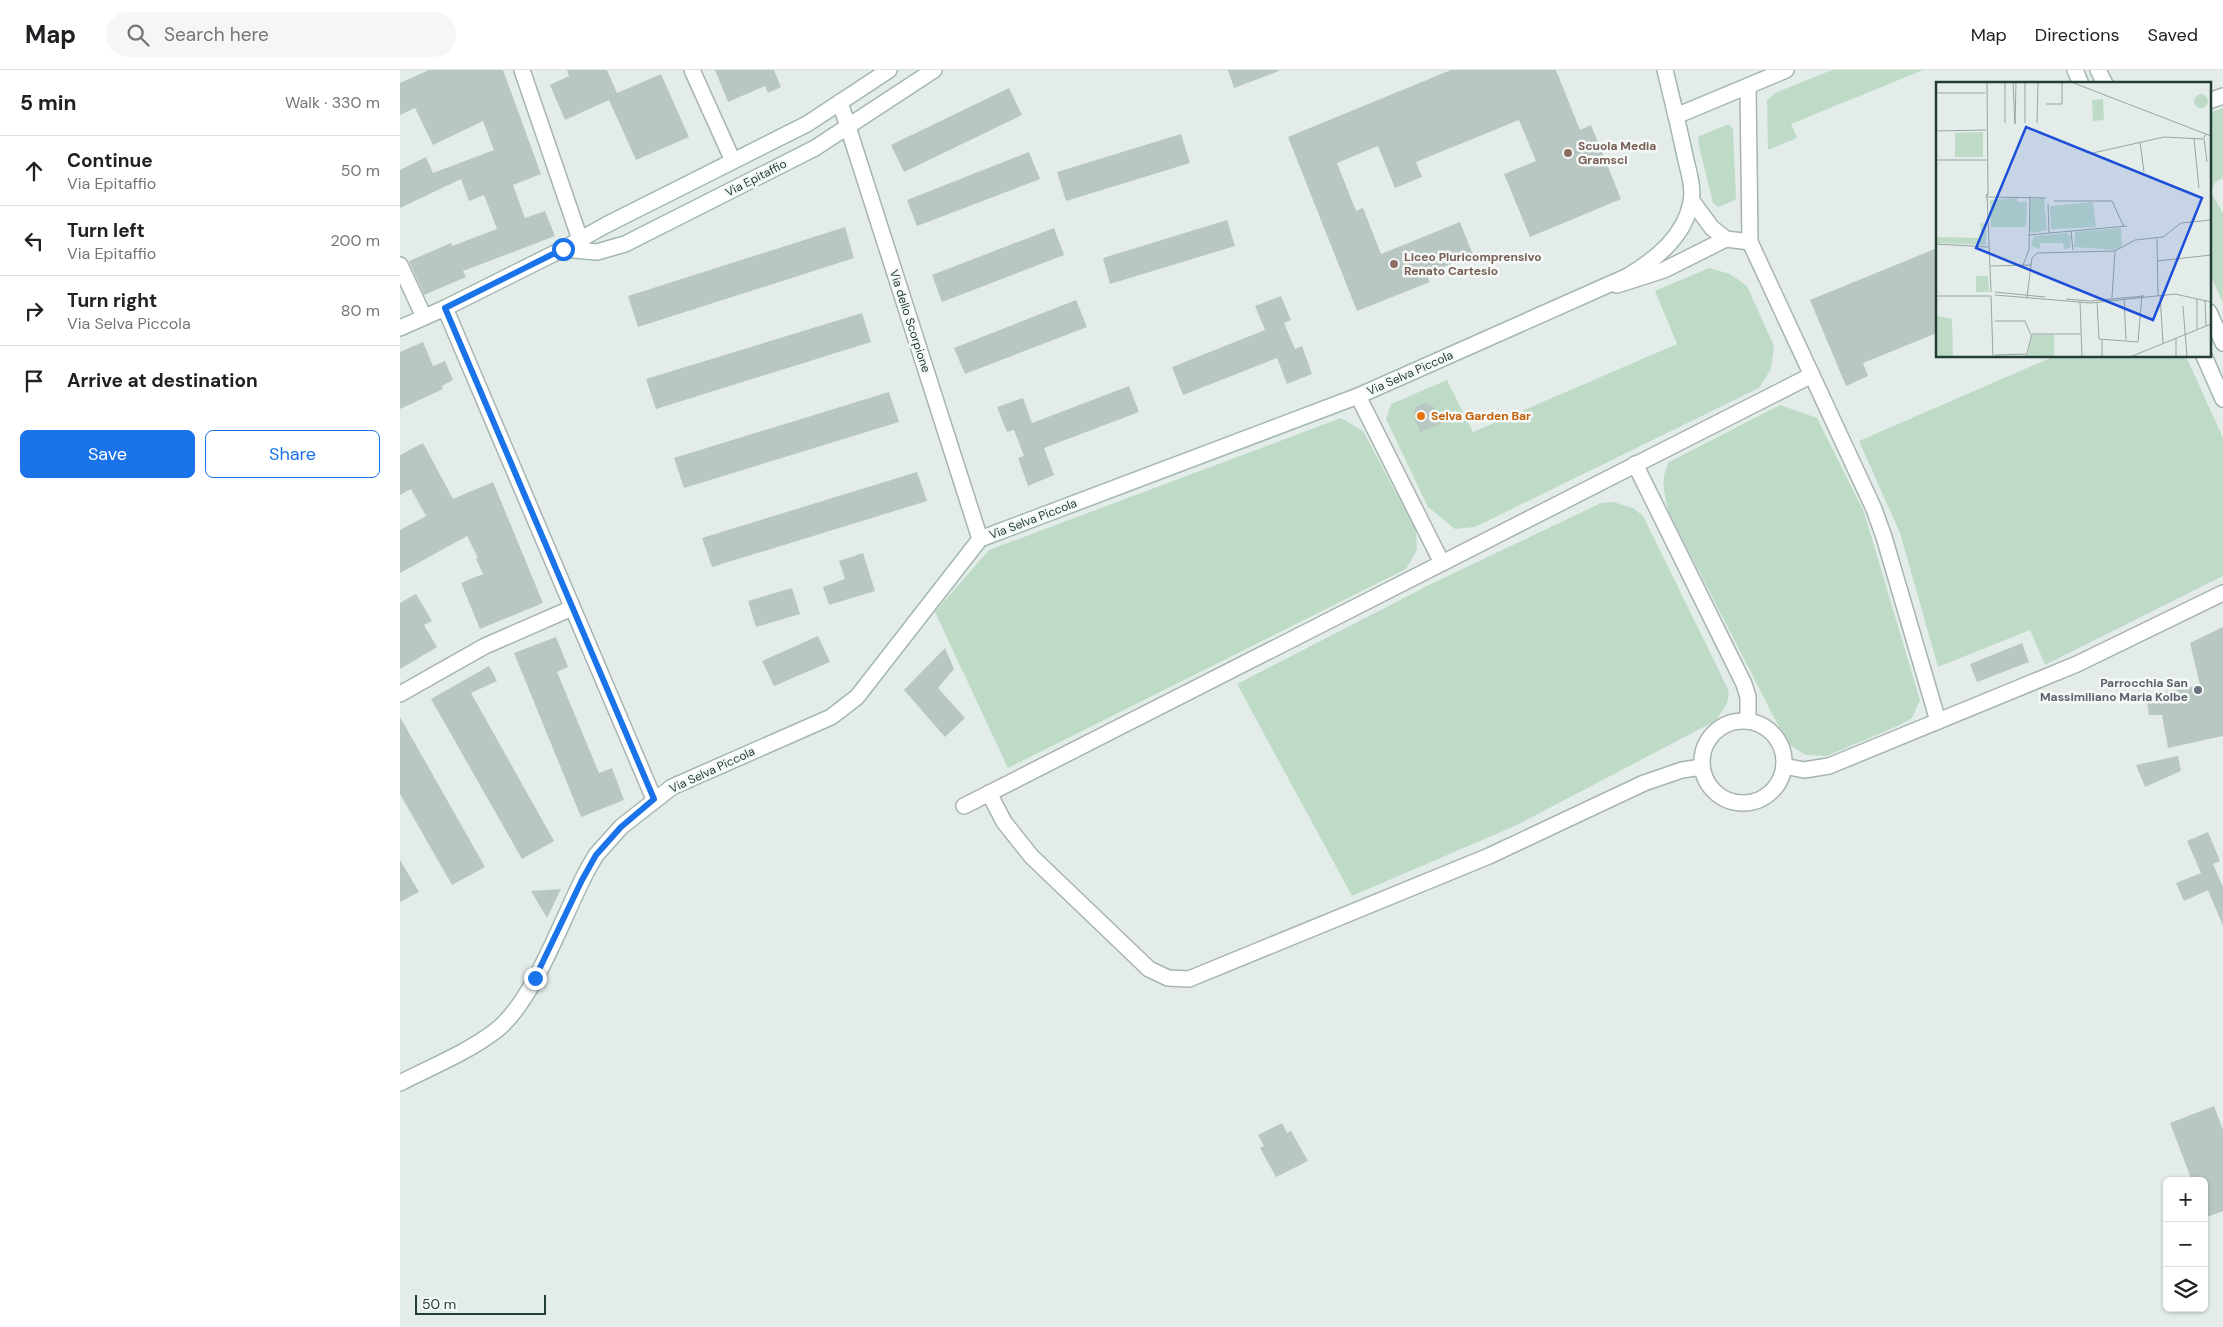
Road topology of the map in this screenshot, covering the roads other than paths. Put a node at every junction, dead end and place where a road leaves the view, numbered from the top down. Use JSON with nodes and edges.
{"nodes":[{"id":1,"x":522,"y":70,"type":"edge"},
{"id":2,"x":692,"y":70,"type":"edge"},
{"id":3,"x":889,"y":70,"type":"edge"},
{"id":4,"x":934,"y":70,"type":"edge"},
{"id":5,"x":1665,"y":70,"type":"edge"},
{"id":6,"x":1786,"y":70,"type":"edge"},
{"id":7,"x":2075,"y":70,"type":"edge"},
{"id":8,"x":2098,"y":70,"type":"edge"},
{"id":9,"x":2080,"y":82,"type":"edge"},
{"id":10,"x":2104,"y":82,"type":"edge"},
{"id":11,"x":1748,"y":86,"type":"junction"},
{"id":12,"x":2223,"y":96,"type":"edge"},
{"id":13,"x":840,"y":102,"type":"junction"},
{"id":14,"x":2210,"y":102,"type":"edge"},
{"id":15,"x":1676,"y":116,"type":"junction"},
{"id":16,"x":848,"y":126,"type":"junction"},
{"id":17,"x":733,"y":161,"type":"junction"},
{"id":18,"x":1692,"y":201,"type":"junction"},
{"id":19,"x":1726,"y":239,"type":"junction"},
{"id":20,"x":1750,"y":242,"type":"junction"},
{"id":21,"x":582,"y":245,"type":"junction"},
{"id":22,"x":400,"y":265,"type":"edge"},
{"id":23,"x":1598,"y":289,"type":"junction"},
{"id":24,"x":445,"y":308,"type":"junction"},
{"id":25,"x":2210,"y":314,"type":"edge"},
{"id":26,"x":424,"y":317,"type":"junction"},
{"id":27,"x":400,"y":328,"type":"edge"},
{"id":28,"x":2223,"y":343,"type":"edge"},
{"id":29,"x":2205,"y":358,"type":"edge"},
{"id":30,"x":1812,"y":375,"type":"junction"},
{"id":31,"x":1358,"y":396,"type":"junction"},
{"id":32,"x":2223,"y":399,"type":"edge"},
{"id":33,"x":1635,"y":464,"type":"junction"},
{"id":34,"x":980,"y":539,"type":"junction"},
{"id":35,"x":1442,"y":563,"type":"junction"},
{"id":36,"x":2223,"y":593,"type":"edge"},
{"id":37,"x":572,"y":608,"type":"junction"},
{"id":38,"x":400,"y":694,"type":"edge"},
{"id":39,"x":1748,"y":721,"type":"junction"},
{"id":40,"x":1938,"y":721,"type":"junction"},
{"id":41,"x":1784,"y":766,"type":"junction"},
{"id":42,"x":1702,"y":768,"type":"junction"},
{"id":43,"x":989,"y":793,"type":"junction"},
{"id":44,"x":654,"y":799,"type":"junction"},
{"id":45,"x":964,"y":806,"type":"dead end"},
{"id":46,"x":400,"y":1083,"type":"edge"}],
"edges":[{"from":1,"to":21,"type":"street"},
{"from":2,"to":17,"type":"street"},
{"from":3,"to":13,"type":"street","name":"Via Epitaffio"},
{"from":4,"to":16,"type":"street","name":"Via Epitaffio"},
{"from":5,"to":15,"type":"street","name":"Via Selva Piccola"},
{"from":6,"to":11,"type":"street"},
{"from":7,"to":9,"type":"street"},
{"from":8,"to":10,"type":"street"},
{"from":11,"to":15,"type":"street"},
{"from":11,"to":20,"type":"street"},
{"from":12,"to":14,"type":"street"},
{"from":13,"to":16,"type":"street","name":"Via dello Scorpione"},
{"from":13,"to":17,"type":"street","name":"Via Epitaffio"},
{"from":15,"to":18,"type":"street","name":"Via Selva Piccola"},
{"from":16,"to":21,"type":"street","name":"Via Epitaffio"},
{"from":16,"to":34,"type":"street","name":"Via dello Scorpione"},
{"from":17,"to":21,"type":"street","name":"Via Epitaffio"},
{"from":18,"to":19,"type":"street"},
{"from":18,"to":23,"type":"street","name":"Via Selva Piccola"},
{"from":19,"to":20,"type":"street"},
{"from":19,"to":23,"type":"street"},
{"from":20,"to":30,"type":"street"},
{"from":21,"to":24,"type":"street","name":"Via Epitaffio"},
{"from":22,"to":26,"type":"street"},
{"from":23,"to":31,"type":"street","name":"Via Selva Piccola"},
{"from":24,"to":26,"type":"street","name":"Via Epitaffio"},
{"from":24,"to":37,"type":"street"},
{"from":25,"to":28,"type":"street"},
{"from":26,"to":27,"type":"street","name":"Via Epitaffio"},
{"from":29,"to":32,"type":"street"},
{"from":30,"to":33,"type":"street"},
{"from":30,"to":40,"type":"street"},
{"from":31,"to":34,"type":"street","name":"Via Selva Piccola"},
{"from":31,"to":35,"type":"street"},
{"from":33,"to":35,"type":"street"},
{"from":33,"to":39,"type":"street"},
{"from":34,"to":44,"type":"street","name":"Via Selva Piccola"},
{"from":35,"to":43,"type":"street"},
{"from":36,"to":40,"type":"street"},
{"from":37,"to":38,"type":"street"},
{"from":37,"to":44,"type":"street"},
{"from":39,"to":41,"type":"street"},
{"from":39,"to":42,"type":"street"},
{"from":40,"to":41,"type":"street"},
{"from":41,"to":42,"type":"street"},
{"from":42,"to":43,"type":"street"},
{"from":43,"to":45,"type":"street"},
{"from":44,"to":46,"type":"street","name":"Via Selva Piccola"}]}
